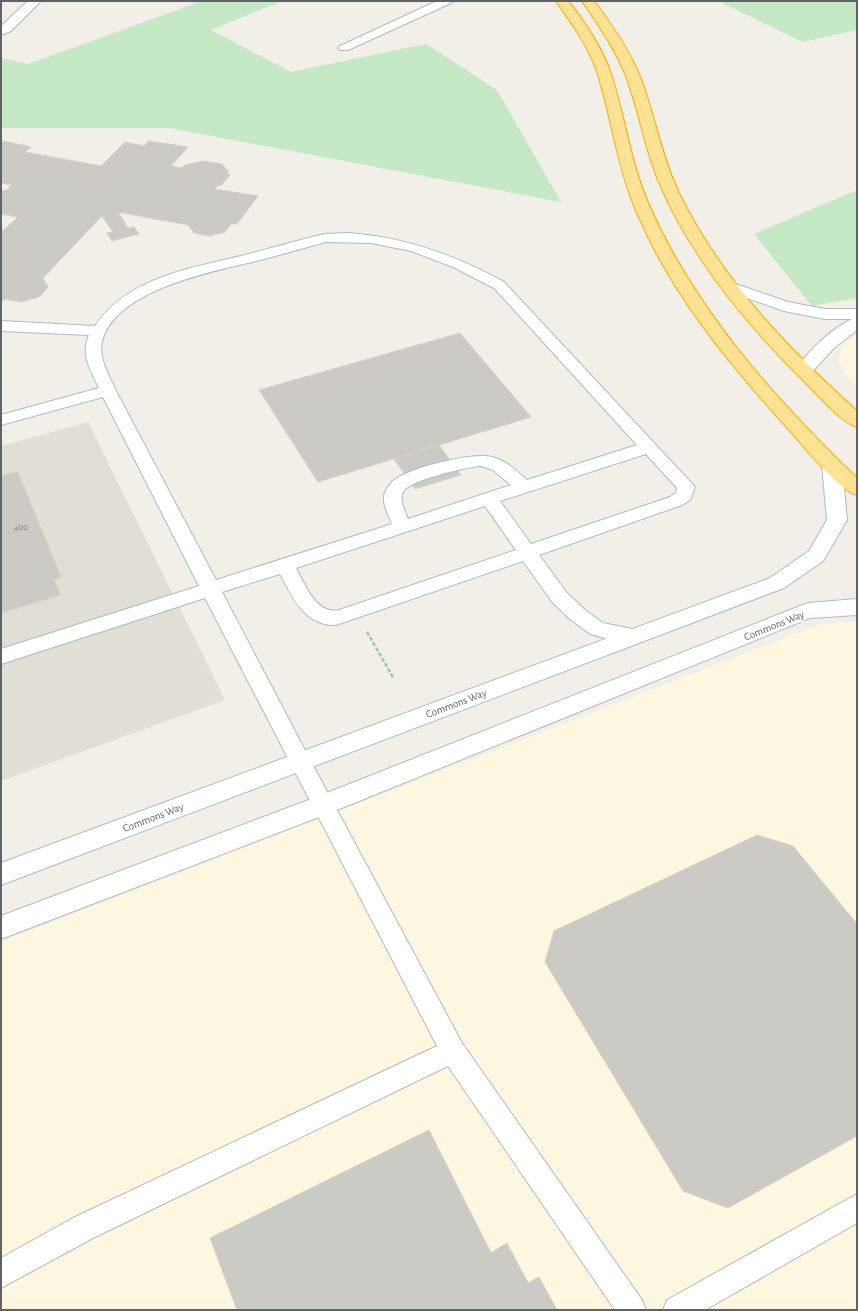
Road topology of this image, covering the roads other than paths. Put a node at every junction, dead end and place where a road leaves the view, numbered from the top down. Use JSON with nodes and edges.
{"nodes":[{"id":1,"x":35,"y":1,"type":"edge"},
{"id":2,"x":447,"y":1,"type":"edge"},
{"id":3,"x":562,"y":1,"type":"edge"},
{"id":4,"x":588,"y":1,"type":"edge"},
{"id":5,"x":1,"y":31,"type":"edge"},
{"id":6,"x":344,"y":48,"type":"dead end"},
{"id":7,"x":730,"y":286,"type":"junction"},
{"id":8,"x":857,"y":314,"type":"edge"},
{"id":9,"x":857,"y":323,"type":"edge"},
{"id":10,"x":1,"y":326,"type":"edge"},
{"id":11,"x":99,"y":331,"type":"junction"},
{"id":12,"x":804,"y":370,"type":"junction"},
{"id":13,"x":108,"y":391,"type":"junction"},
{"id":14,"x":1,"y":420,"type":"edge"},
{"id":15,"x":857,"y":421,"type":"edge"},
{"id":16,"x":649,"y":447,"type":"junction"},
{"id":17,"x":832,"y":465,"type":"junction"},
{"id":18,"x":525,"y":488,"type":"junction"},
{"id":19,"x":857,"y":489,"type":"edge"},
{"id":20,"x":489,"y":499,"type":"junction"},
{"id":21,"x":403,"y":527,"type":"junction"},
{"id":22,"x":527,"y":552,"type":"junction"},
{"id":23,"x":285,"y":566,"type":"junction"},
{"id":24,"x":211,"y":590,"type":"junction"},
{"id":25,"x":857,"y":607,"type":"edge"},
{"id":26,"x":635,"y":636,"type":"junction"},
{"id":27,"x":1,"y":657,"type":"edge"},
{"id":28,"x":300,"y":762,"type":"junction"},
{"id":29,"x":323,"y":805,"type":"junction"},
{"id":30,"x":1,"y":874,"type":"edge"},
{"id":31,"x":1,"y":928,"type":"edge"},
{"id":32,"x":453,"y":1051,"type":"junction"},
{"id":33,"x":857,"y":1208,"type":"edge"},
{"id":34,"x":1,"y":1274,"type":"edge"},
{"id":35,"x":632,"y":1310,"type":"edge"},
{"id":36,"x":677,"y":1310,"type":"edge"}],
"edges":[{"from":1,"to":5,"type":"street"},
{"from":2,"to":6,"type":"lane"},
{"from":3,"to":17,"type":"highway"},
{"from":4,"to":7,"type":"highway"},
{"from":7,"to":8,"type":"street"},
{"from":7,"to":12,"type":"highway"},
{"from":9,"to":12,"type":"street"},
{"from":10,"to":11,"type":"lane"},
{"from":11,"to":13,"type":"lane"},
{"from":11,"to":16,"type":"lane"},
{"from":12,"to":15,"type":"highway"},
{"from":13,"to":14,"type":"lane"},
{"from":13,"to":24,"type":"lane"},
{"from":16,"to":18,"type":"lane"},
{"from":16,"to":22,"type":"lane"},
{"from":17,"to":19,"type":"highway"},
{"from":17,"to":26,"type":"street","name":"Commons Way"},
{"from":18,"to":20,"type":"lane"},
{"from":18,"to":21,"type":"lane"},
{"from":20,"to":21,"type":"lane"},
{"from":20,"to":22,"type":"lane"},
{"from":21,"to":23,"type":"lane"},
{"from":22,"to":23,"type":"lane"},
{"from":22,"to":26,"type":"lane"},
{"from":23,"to":24,"type":"lane"},
{"from":24,"to":27,"type":"lane"},
{"from":24,"to":28,"type":"lane"},
{"from":25,"to":29,"type":"street","name":"Commons Way"},
{"from":26,"to":28,"type":"street","name":"Commons Way"},
{"from":28,"to":29,"type":"lane"},
{"from":28,"to":30,"type":"street","name":"Commons Way"},
{"from":29,"to":31,"type":"street","name":"Commons Way"},
{"from":29,"to":32,"type":"lane"},
{"from":32,"to":34,"type":"lane"},
{"from":32,"to":35,"type":"lane"},
{"from":33,"to":36,"type":"lane"}]}
